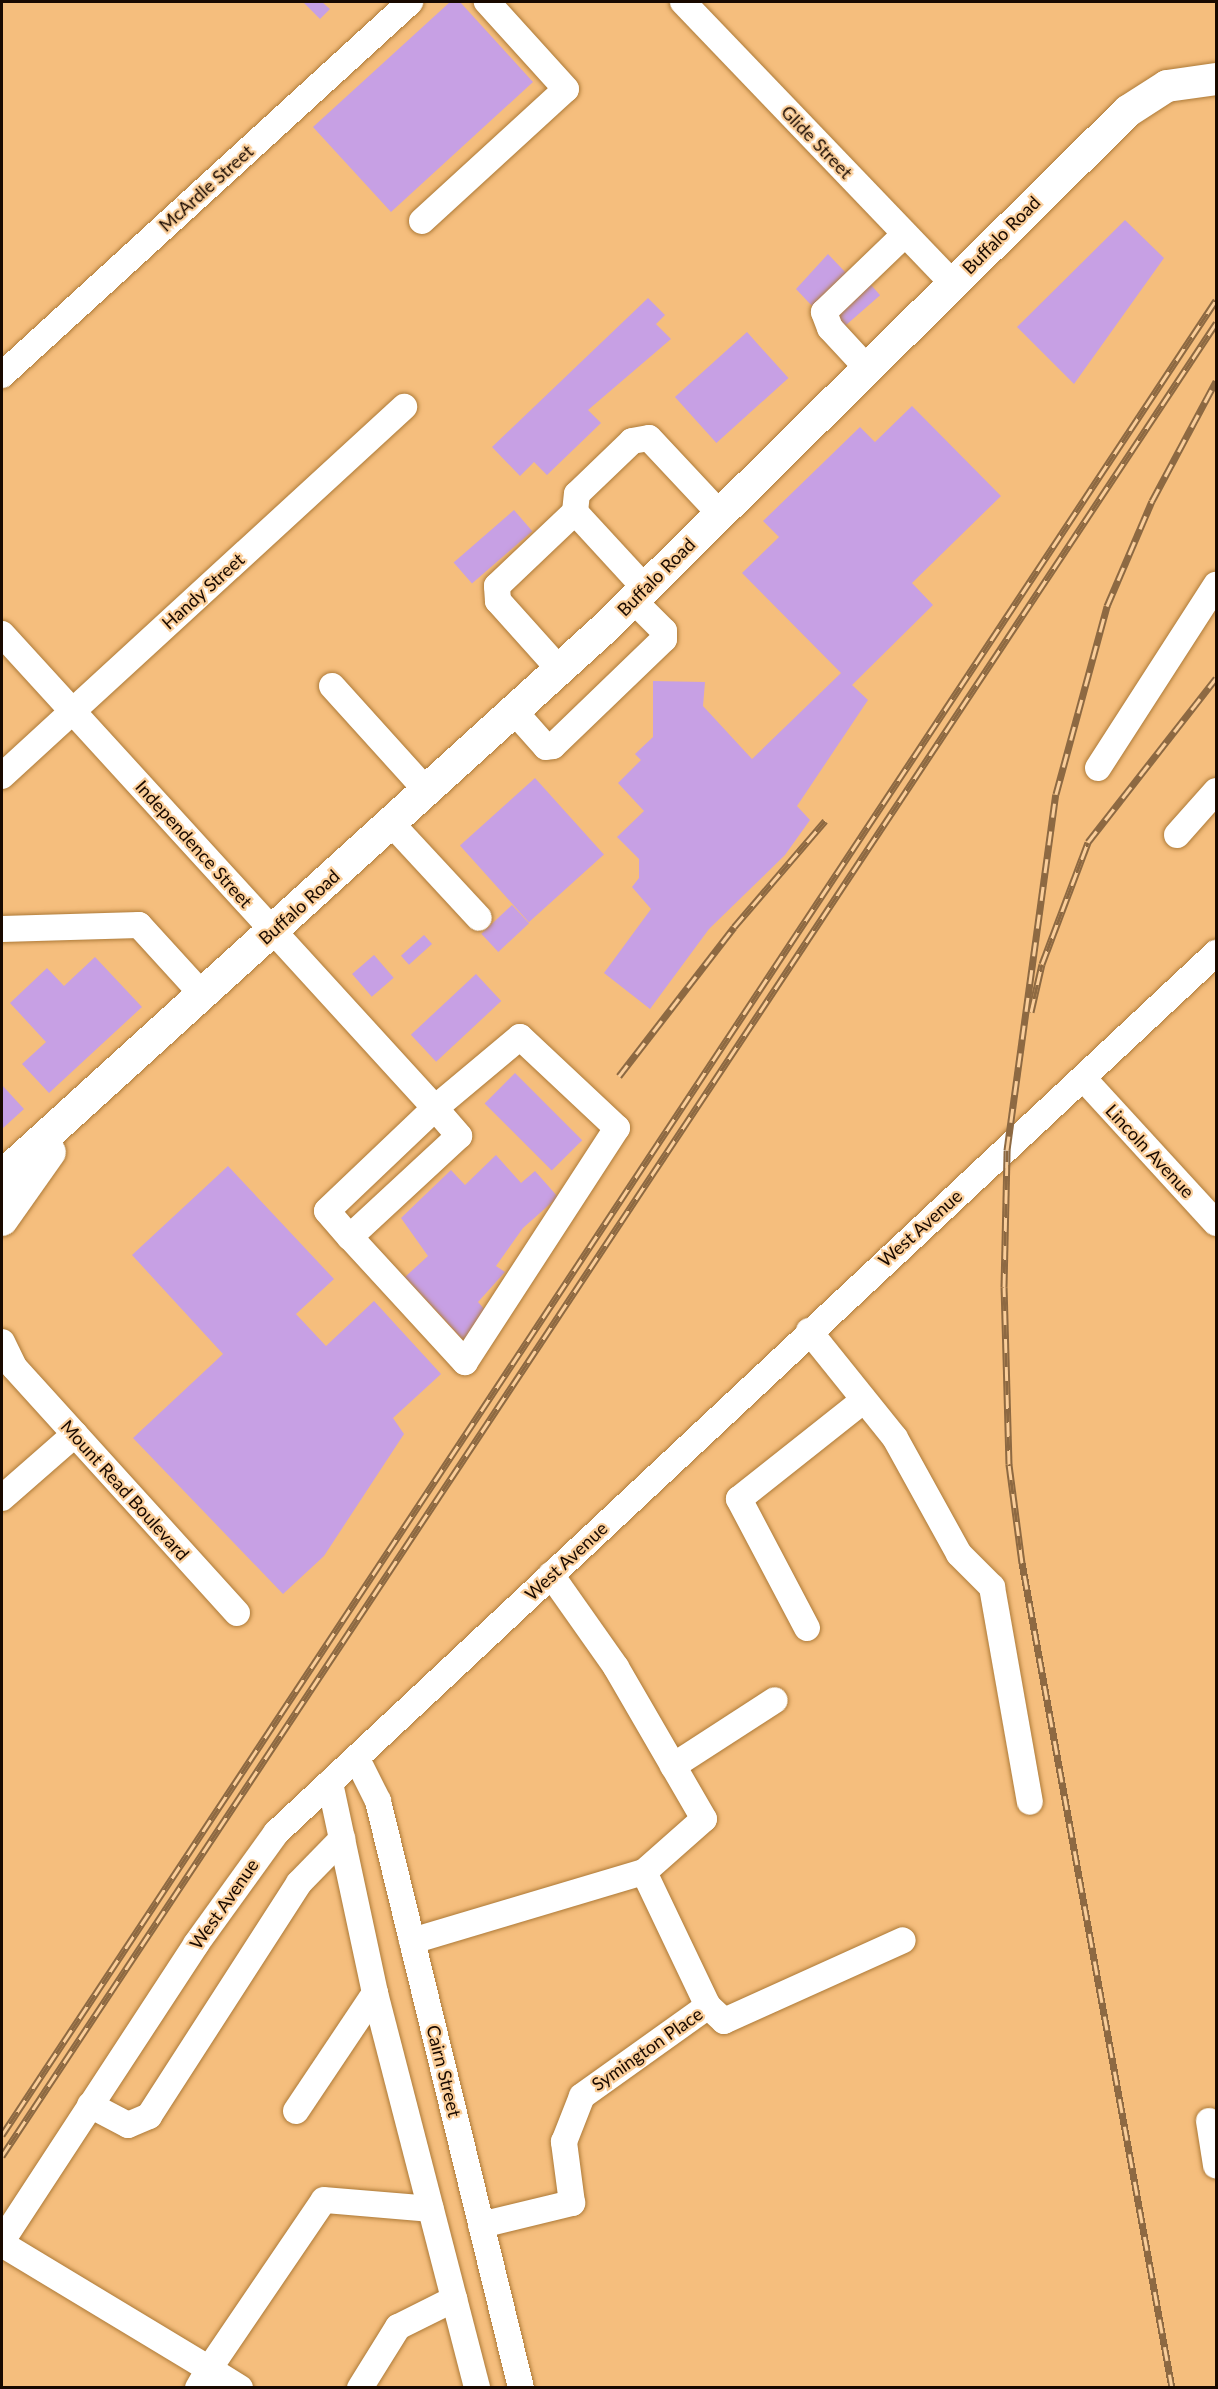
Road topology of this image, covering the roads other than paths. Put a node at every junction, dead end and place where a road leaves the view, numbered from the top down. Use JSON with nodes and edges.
{"nodes":[{"id":1,"x":410,"y":2,"type":"edge"},
{"id":2,"x":488,"y":2,"type":"edge"},
{"id":3,"x":683,"y":2,"type":"edge"},
{"id":4,"x":1216,"y":79,"type":"edge"},
{"id":5,"x":422,"y":221,"type":"dead end"},
{"id":6,"x":905,"y":234,"type":"junction"},
{"id":7,"x":952,"y":283,"type":"junction"},
{"id":8,"x":867,"y":368,"type":"junction"},
{"id":9,"x":2,"y":375,"type":"edge"},
{"id":10,"x":404,"y":407,"type":"dead end"},
{"id":11,"x":575,"y":512,"type":"junction"},
{"id":12,"x":720,"y":513,"type":"junction"},
{"id":13,"x":1216,"y":585,"type":"edge"},
{"id":14,"x":639,"y":594,"type":"junction"},
{"id":15,"x":2,"y":634,"type":"edge"},
{"id":16,"x":560,"y":670,"type":"junction"},
{"id":17,"x":332,"y":687,"type":"dead end"},
{"id":18,"x":72,"y":711,"type":"junction"},
{"id":19,"x":514,"y":711,"type":"junction"},
{"id":20,"x":1098,"y":768,"type":"dead end"},
{"id":21,"x":2,"y":776,"type":"edge"},
{"id":22,"x":426,"y":790,"type":"junction"},
{"id":23,"x":1216,"y":791,"type":"edge"},
{"id":24,"x":391,"y":823,"type":"junction"},
{"id":25,"x":1177,"y":835,"type":"dead end"},
{"id":26,"x":479,"y":918,"type":"dead end"},
{"id":27,"x":2,"y":929,"type":"edge"},
{"id":28,"x":273,"y":931,"type":"junction"},
{"id":29,"x":1216,"y":954,"type":"edge"},
{"id":30,"x":203,"y":995,"type":"junction"},
{"id":31,"x":1084,"y":1079,"type":"junction"},
{"id":32,"x":97,"y":1093,"type":"junction"},
{"id":33,"x":435,"y":1108,"type":"junction"},
{"id":34,"x":4,"y":1168,"type":"edge"},
{"id":35,"x":1213,"y":1213,"type":"edge"},
{"id":36,"x":2,"y":1220,"type":"edge"},
{"id":37,"x":350,"y":1237,"type":"junction"},
{"id":38,"x":809,"y":1330,"type":"junction"},
{"id":39,"x":2,"y":1342,"type":"edge"},
{"id":40,"x":8,"y":1363,"type":"edge"},
{"id":41,"x":864,"y":1400,"type":"junction"},
{"id":42,"x":75,"y":1434,"type":"junction"},
{"id":43,"x":2,"y":1498,"type":"edge"},
{"id":44,"x":551,"y":1575,"type":"junction"},
{"id":45,"x":237,"y":1612,"type":"dead end"},
{"id":46,"x":807,"y":1628,"type":"dead end"},
{"id":47,"x":775,"y":1700,"type":"dead end"},
{"id":48,"x":357,"y":1759,"type":"junction"},
{"id":49,"x":673,"y":1766,"type":"junction"},
{"id":50,"x":330,"y":1783,"type":"junction"},
{"id":51,"x":1030,"y":1802,"type":"dead end"},
{"id":52,"x":342,"y":1839,"type":"junction"},
{"id":53,"x":644,"y":1872,"type":"junction"},
{"id":54,"x":903,"y":1940,"type":"dead end"},
{"id":55,"x":412,"y":1941,"type":"junction"},
{"id":56,"x":375,"y":1993,"type":"junction"},
{"id":57,"x":708,"y":2006,"type":"junction"},
{"id":58,"x":90,"y":2105,"type":"junction"},
{"id":59,"x":296,"y":2111,"type":"dead end"},
{"id":60,"x":1209,"y":2121,"type":"dead end"},
{"id":61,"x":1216,"y":2165,"type":"edge"},
{"id":62,"x":430,"y":2210,"type":"junction"},
{"id":63,"x":481,"y":2224,"type":"junction"},
{"id":64,"x":2,"y":2242,"type":"edge"},
{"id":65,"x":454,"y":2299,"type":"junction"},
{"id":66,"x":203,"y":2378,"type":"edge"},
{"id":67,"x":240,"y":2388,"type":"edge"},
{"id":68,"x":360,"y":2388,"type":"edge"},
{"id":69,"x":477,"y":2388,"type":"edge"},
{"id":70,"x":521,"y":2388,"type":"edge"}],
"edges":[{"from":1,"to":9,"type":"street","name":"McArdle Street"},
{"from":2,"to":5,"type":"street"},
{"from":3,"to":6,"type":"street","name":"Glide Street"},
{"from":4,"to":7,"type":"main road","name":"Buffalo Road"},
{"from":6,"to":7,"type":"street","name":"Glide Street"},
{"from":6,"to":8,"type":"street"},
{"from":7,"to":8,"type":"main road","name":"Buffalo Road"},
{"from":8,"to":12,"type":"main road","name":"Buffalo Road"},
{"from":10,"to":18,"type":"street","name":"Handy Street"},
{"from":11,"to":12,"type":"street"},
{"from":11,"to":14,"type":"street"},
{"from":11,"to":16,"type":"street"},
{"from":12,"to":14,"type":"main road","name":"Buffalo Road"},
{"from":13,"to":20,"type":"street"},
{"from":14,"to":16,"type":"main road","name":"Buffalo Road"},
{"from":14,"to":19,"type":"street"},
{"from":15,"to":18,"type":"street","name":"Independence Street"},
{"from":16,"to":19,"type":"main road","name":"Buffalo Road"},
{"from":17,"to":22,"type":"street"},
{"from":18,"to":21,"type":"street","name":"Handy Street"},
{"from":18,"to":28,"type":"street","name":"Independence Street"},
{"from":19,"to":22,"type":"main road","name":"Buffalo Road"},
{"from":22,"to":24,"type":"main road","name":"Buffalo Road"},
{"from":23,"to":25,"type":"street"},
{"from":24,"to":26,"type":"street"},
{"from":24,"to":28,"type":"main road","name":"Buffalo Road"},
{"from":27,"to":30,"type":"street"},
{"from":28,"to":30,"type":"main road","name":"Buffalo Road"},
{"from":28,"to":33,"type":"street","name":"Independence Street"},
{"from":29,"to":31,"type":"street","name":"West Avenue"},
{"from":30,"to":32,"type":"main road","name":"Buffalo Road"},
{"from":31,"to":35,"type":"street","name":"Lincoln Avenue"},
{"from":31,"to":38,"type":"street","name":"West Avenue"},
{"from":32,"to":34,"type":"main road","name":"Buffalo Road"},
{"from":32,"to":36,"type":"main road","name":"Buffalo Road"},
{"from":33,"to":37,"type":"street"},
{"from":33,"to":37,"type":"street","name":"Independence Street"},
{"from":33,"to":37,"type":"street"},
{"from":38,"to":41,"type":"street"},
{"from":38,"to":44,"type":"street","name":"West Avenue"},
{"from":39,"to":40,"type":"street","name":"Mount Read Boulevard"},
{"from":40,"to":42,"type":"street","name":"Mount Read Boulevard"},
{"from":41,"to":46,"type":"street"},
{"from":41,"to":51,"type":"street"},
{"from":42,"to":43,"type":"street"},
{"from":42,"to":45,"type":"street","name":"Mount Read Boulevard"},
{"from":44,"to":48,"type":"street","name":"West Avenue"},
{"from":44,"to":49,"type":"street"},
{"from":47,"to":49,"type":"street"},
{"from":48,"to":50,"type":"street","name":"West Avenue"},
{"from":48,"to":55,"type":"street","name":"Cairn Street"},
{"from":49,"to":53,"type":"street"},
{"from":50,"to":52,"type":"street"},
{"from":50,"to":58,"type":"street","name":"West Avenue"},
{"from":52,"to":56,"type":"street"},
{"from":52,"to":58,"type":"street"},
{"from":53,"to":55,"type":"street"},
{"from":53,"to":57,"type":"street","name":"Symington Place"},
{"from":54,"to":57,"type":"street"},
{"from":55,"to":63,"type":"street","name":"Cairn Street"},
{"from":56,"to":59,"type":"street"},
{"from":56,"to":62,"type":"street"},
{"from":57,"to":63,"type":"street","name":"Symington Place"},
{"from":58,"to":64,"type":"street","name":"West Avenue"},
{"from":60,"to":61,"type":"street"},
{"from":62,"to":65,"type":"street"},
{"from":62,"to":66,"type":"street"},
{"from":63,"to":70,"type":"street","name":"Cairn Street"},
{"from":64,"to":66,"type":"street"},
{"from":65,"to":68,"type":"street"},
{"from":65,"to":69,"type":"street"},
{"from":66,"to":67,"type":"street"}]}
